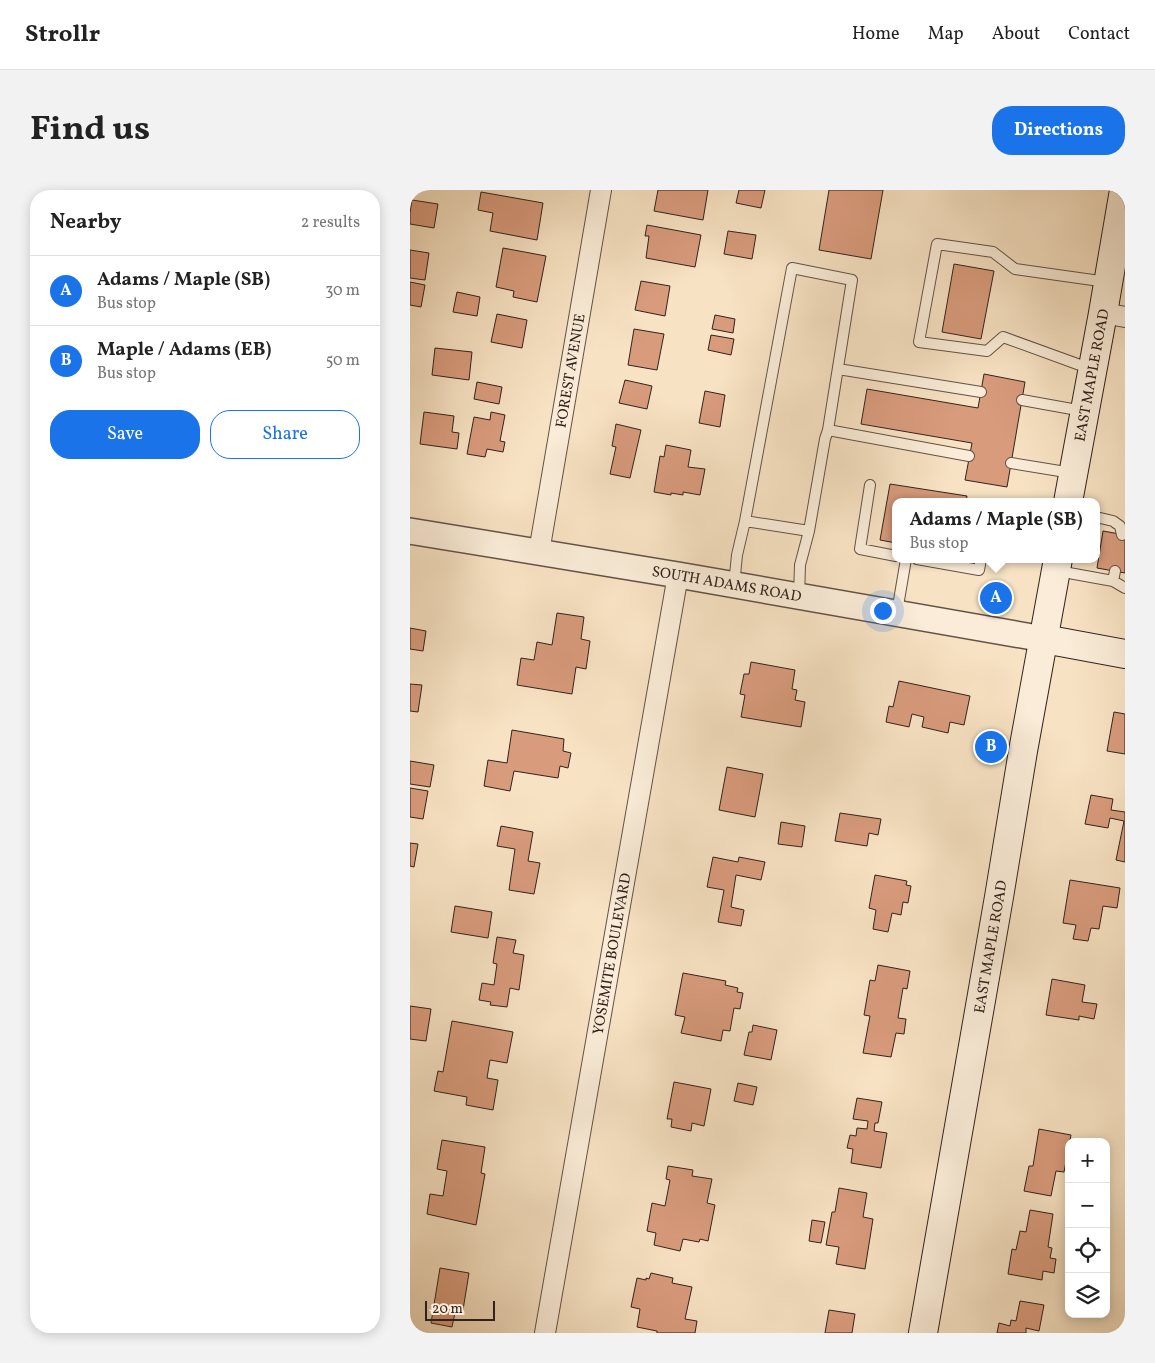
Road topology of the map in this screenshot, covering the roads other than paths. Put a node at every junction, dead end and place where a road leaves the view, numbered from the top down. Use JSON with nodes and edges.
{"nodes":[{"id":1,"x":601,"y":190,"type":"edge"},
{"id":2,"x":1124,"y":190,"type":"edge"},
{"id":3,"x":1122,"y":217,"type":"edge"},
{"id":4,"x":1108,"y":282,"type":"junction"},
{"id":5,"x":1114,"y":315,"type":"edge"},
{"id":6,"x":838,"y":369,"type":"junction"},
{"id":7,"x":1092,"y":369,"type":"junction"},
{"id":8,"x":980,"y":392,"type":"dead end"},
{"id":9,"x":1022,"y":400,"type":"dead end"},
{"id":10,"x":1084,"y":411,"type":"junction"},
{"id":11,"x":828,"y":430,"type":"junction"},
{"id":12,"x":969,"y":456,"type":"dead end"},
{"id":13,"x":1011,"y":463,"type":"dead end"},
{"id":14,"x":1072,"y":474,"type":"junction"},
{"id":15,"x":870,"y":485,"type":"dead end"},
{"id":16,"x":1069,"y":498,"type":"edge"},
{"id":17,"x":1100,"y":518,"type":"edge"},
{"id":18,"x":745,"y":521,"type":"junction"},
{"id":19,"x":410,"y":531,"type":"edge"},
{"id":20,"x":809,"y":531,"type":"junction"},
{"id":21,"x":1122,"y":534,"type":"dead end"},
{"id":22,"x":539,"y":552,"type":"junction"},
{"id":23,"x":892,"y":555,"type":"edge"},
{"id":24,"x":905,"y":563,"type":"edge"},
{"id":25,"x":940,"y":563,"type":"edge"},
{"id":26,"x":980,"y":563,"type":"edge"},
{"id":27,"x":1058,"y":565,"type":"edge"},
{"id":28,"x":678,"y":575,"type":"junction"},
{"id":29,"x":734,"y":585,"type":"junction"},
{"id":30,"x":1125,"y":588,"type":"edge"},
{"id":31,"x":798,"y":596,"type":"junction"},
{"id":32,"x":896,"y":612,"type":"junction"},
{"id":33,"x":1044,"y":639,"type":"junction"},
{"id":34,"x":1125,"y":654,"type":"edge"},
{"id":35,"x":545,"y":1333,"type":"edge"},
{"id":36,"x":923,"y":1333,"type":"edge"}],
"edges":[{"from":1,"to":22,"type":"street","name":"FOREST AVENUE"},
{"from":2,"to":3,"type":"main road","name":"EAST MAPLE ROAD"},
{"from":3,"to":4,"type":"main road","name":"EAST MAPLE ROAD"},
{"from":4,"to":5,"type":"main road","name":"EAST MAPLE ROAD"},
{"from":4,"to":7,"type":"lane"},
{"from":5,"to":7,"type":"main road","name":"EAST MAPLE ROAD"},
{"from":6,"to":8,"type":"lane"},
{"from":6,"to":11,"type":"lane"},
{"from":6,"to":18,"type":"lane"},
{"from":7,"to":10,"type":"main road","name":"EAST MAPLE ROAD"},
{"from":9,"to":10,"type":"lane"},
{"from":10,"to":14,"type":"main road","name":"EAST MAPLE ROAD"},
{"from":11,"to":12,"type":"lane"},
{"from":11,"to":20,"type":"lane"},
{"from":13,"to":14,"type":"lane"},
{"from":14,"to":16,"type":"main road","name":"EAST MAPLE ROAD"},
{"from":15,"to":23,"type":"lane"},
{"from":17,"to":21,"type":"lane"},
{"from":18,"to":20,"type":"lane"},
{"from":18,"to":29,"type":"lane"},
{"from":19,"to":22,"type":"street","name":"SOUTH ADAMS ROAD"},
{"from":20,"to":31,"type":"lane"},
{"from":22,"to":28,"type":"street","name":"SOUTH ADAMS ROAD"},
{"from":24,"to":32,"type":"lane"},
{"from":25,"to":26,"type":"lane"},
{"from":27,"to":30,"type":"lane"},
{"from":27,"to":33,"type":"main road","name":"EAST MAPLE ROAD"},
{"from":28,"to":29,"type":"street","name":"SOUTH ADAMS ROAD"},
{"from":28,"to":35,"type":"street","name":"YOSEMITE BOULEVARD"},
{"from":29,"to":31,"type":"street","name":"SOUTH ADAMS ROAD"},
{"from":31,"to":32,"type":"street","name":"SOUTH ADAMS ROAD"},
{"from":32,"to":33,"type":"street","name":"SOUTH ADAMS ROAD"},
{"from":33,"to":34,"type":"main road"},
{"from":33,"to":36,"type":"main road","name":"EAST MAPLE ROAD"}]}
